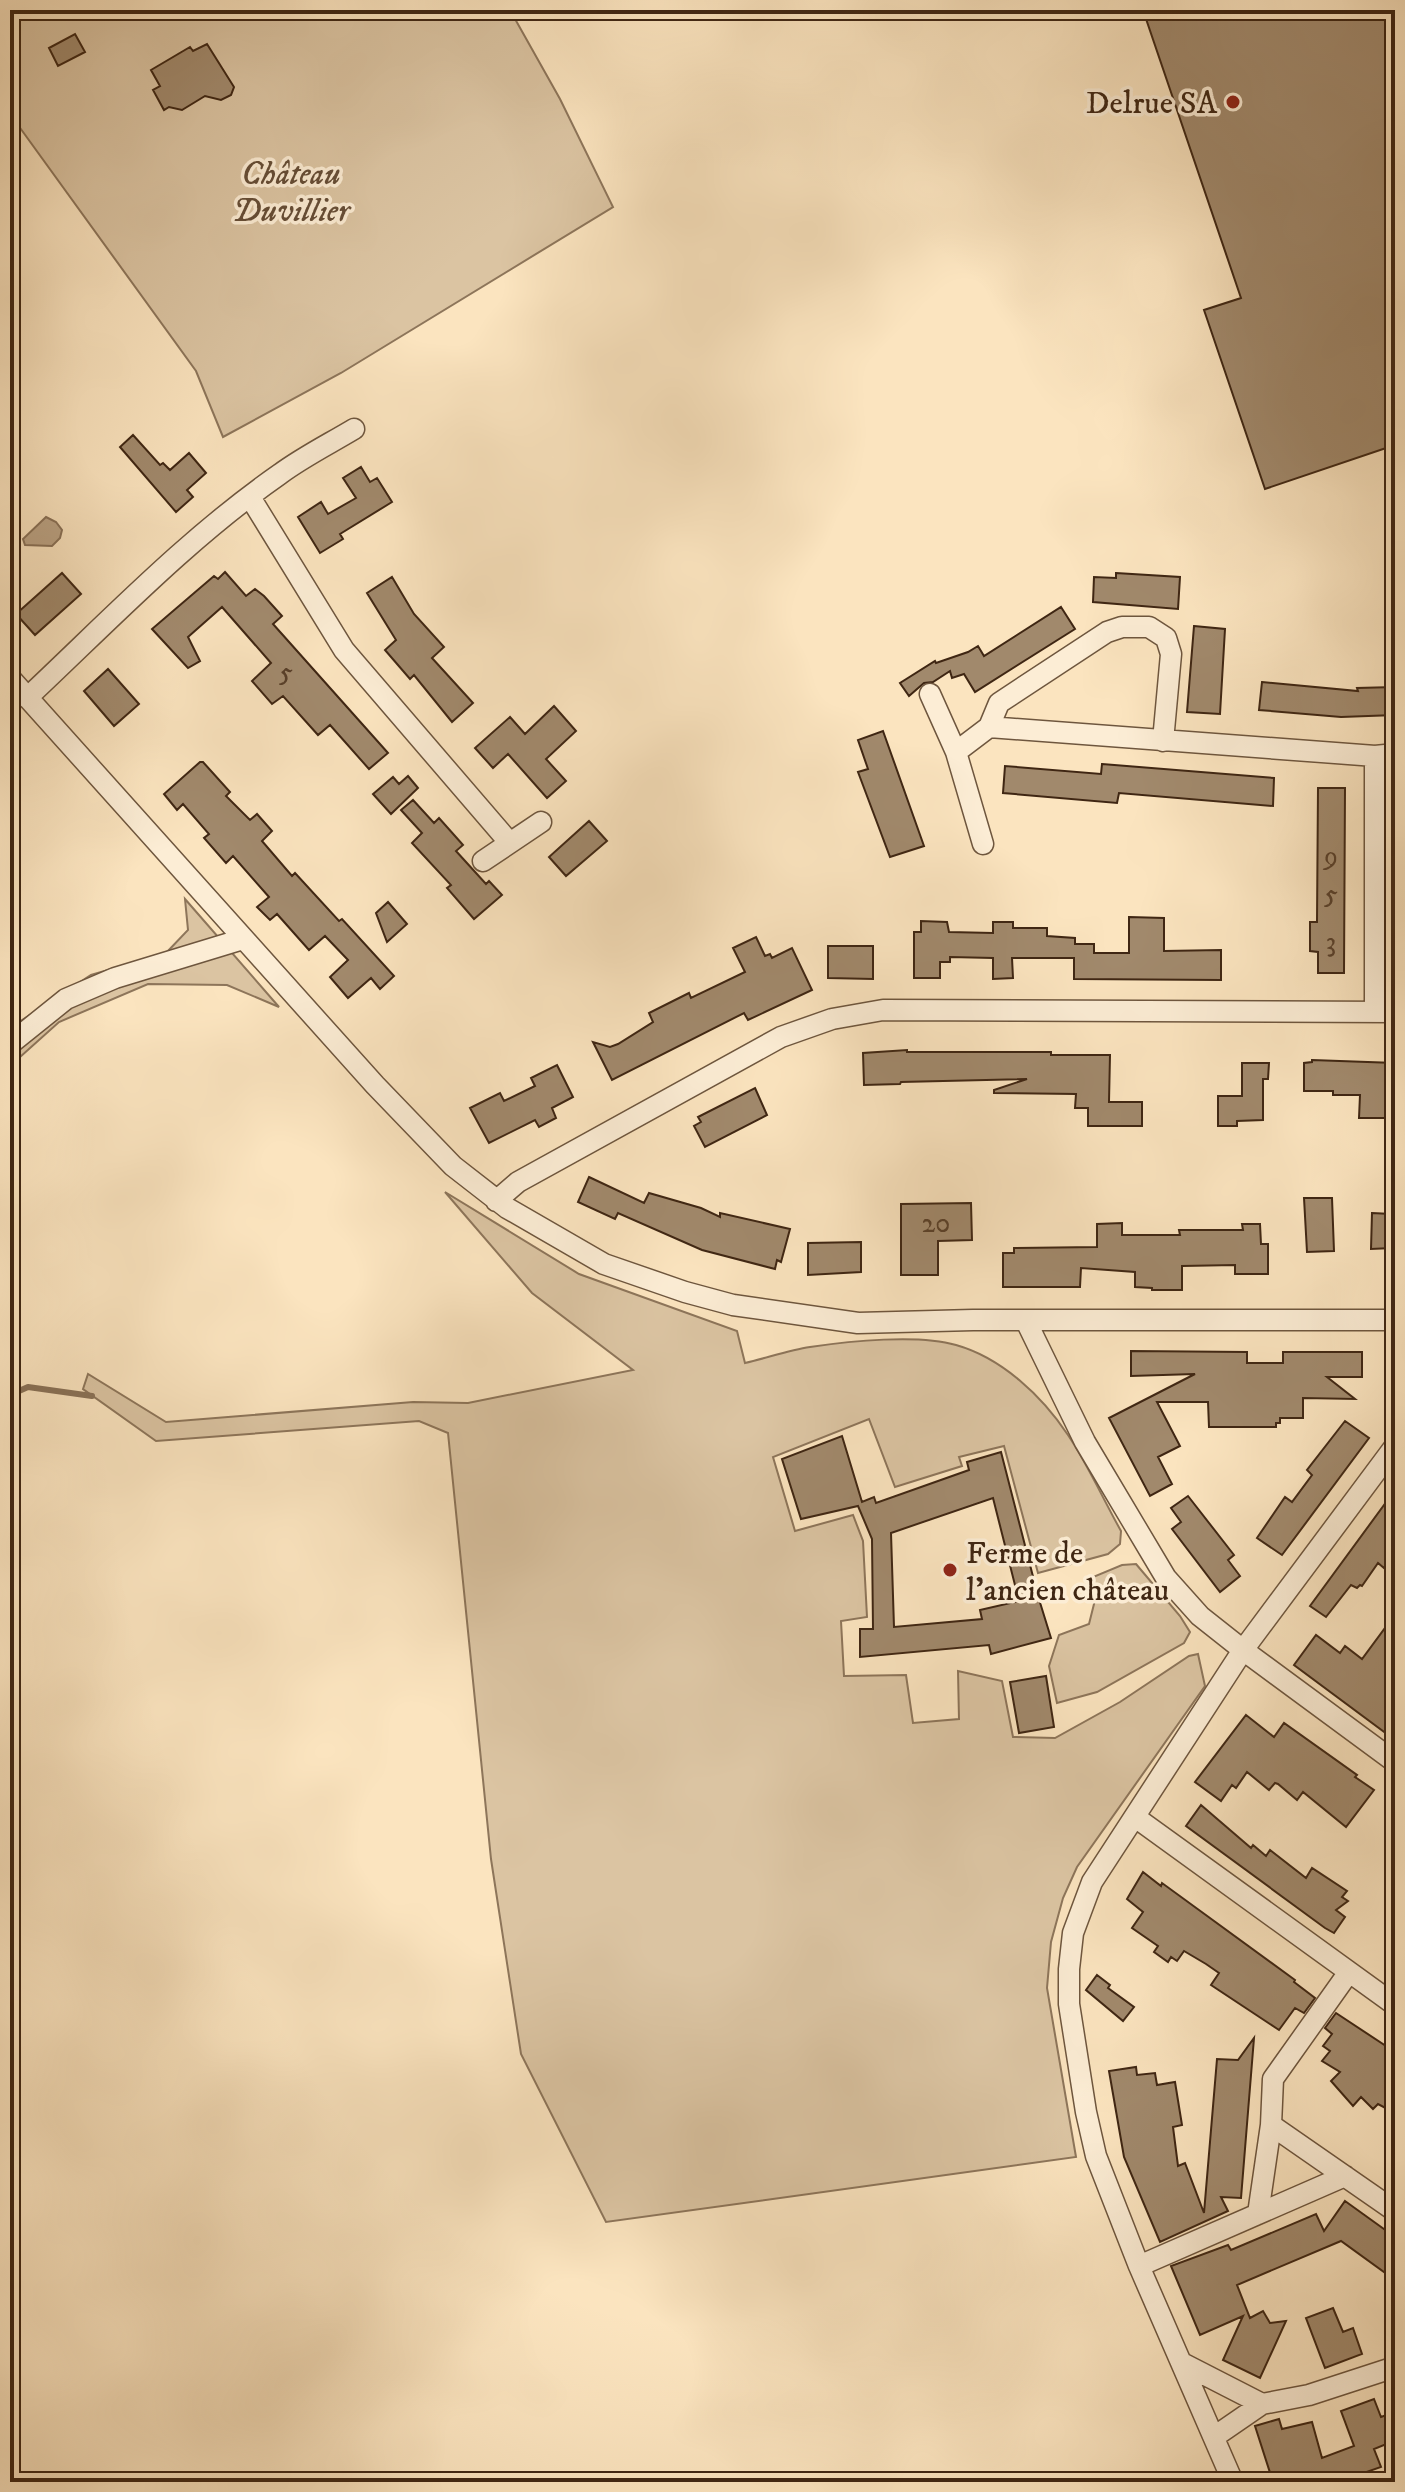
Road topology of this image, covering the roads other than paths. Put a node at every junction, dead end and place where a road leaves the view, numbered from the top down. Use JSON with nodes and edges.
{"nodes":[{"id":1,"x":354,"y":429,"type":"dead end"},
{"id":2,"x":250,"y":497,"type":"junction"},
{"id":3,"x":10,"y":678,"type":"edge"},
{"id":4,"x":930,"y":694,"type":"dead end"},
{"id":5,"x":27,"y":698,"type":"junction"},
{"id":6,"x":989,"y":727,"type":"junction"},
{"id":7,"x":1163,"y":741,"type":"junction"},
{"id":8,"x":956,"y":752,"type":"junction"},
{"id":9,"x":1385,"y":755,"type":"edge"},
{"id":10,"x":541,"y":822,"type":"dead end"},
{"id":11,"x":509,"y":842,"type":"junction"},
{"id":12,"x":983,"y":844,"type":"dead end"},
{"id":13,"x":483,"y":861,"type":"dead end"},
{"id":14,"x":243,"y":939,"type":"junction"},
{"id":15,"x":1385,"y":1012,"type":"edge"},
{"id":16,"x":10,"y":1044,"type":"edge"},
{"id":17,"x":496,"y":1201,"type":"junction"},
{"id":18,"x":1395,"y":1320,"type":"edge"},
{"id":19,"x":1026,"y":1321,"type":"junction"},
{"id":20,"x":1395,"y":1446,"type":"edge"},
{"id":21,"x":1243,"y":1650,"type":"junction"},
{"id":22,"x":1395,"y":1762,"type":"edge"},
{"id":23,"x":1135,"y":1817,"type":"junction"},
{"id":24,"x":1349,"y":1972,"type":"junction"},
{"id":25,"x":1395,"y":2005,"type":"edge"},
{"id":26,"x":1271,"y":2125,"type":"junction"},
{"id":27,"x":1345,"y":2176,"type":"junction"},
{"id":28,"x":1395,"y":2211,"type":"edge"},
{"id":29,"x":1258,"y":2214,"type":"junction"},
{"id":30,"x":1139,"y":2266,"type":"junction"},
{"id":31,"x":1182,"y":2363,"type":"junction"},
{"id":32,"x":1395,"y":2367,"type":"edge"},
{"id":33,"x":1262,"y":2404,"type":"junction"},
{"id":34,"x":1214,"y":2437,"type":"junction"},
{"id":35,"x":1233,"y":2482,"type":"edge"}],
"edges":[{"from":1,"to":2,"type":"street"},
{"from":2,"to":5,"type":"street"},
{"from":2,"to":11,"type":"street"},
{"from":3,"to":5,"type":"street"},
{"from":4,"to":8,"type":"street"},
{"from":5,"to":14,"type":"street"},
{"from":6,"to":7,"type":"street"},
{"from":6,"to":7,"type":"street"},
{"from":6,"to":8,"type":"street"},
{"from":7,"to":9,"type":"street"},
{"from":8,"to":12,"type":"street"},
{"from":9,"to":15,"type":"street"},
{"from":10,"to":11,"type":"street"},
{"from":11,"to":13,"type":"street"},
{"from":14,"to":16,"type":"street"},
{"from":14,"to":17,"type":"street"},
{"from":15,"to":17,"type":"street"},
{"from":17,"to":19,"type":"street"},
{"from":18,"to":19,"type":"street"},
{"from":19,"to":21,"type":"street"},
{"from":20,"to":21,"type":"street"},
{"from":21,"to":22,"type":"street"},
{"from":21,"to":23,"type":"street"},
{"from":23,"to":24,"type":"street"},
{"from":23,"to":30,"type":"street"},
{"from":24,"to":25,"type":"street"},
{"from":24,"to":26,"type":"street"},
{"from":26,"to":27,"type":"street"},
{"from":26,"to":29,"type":"street"},
{"from":27,"to":28,"type":"street"},
{"from":27,"to":29,"type":"street"},
{"from":29,"to":30,"type":"street"},
{"from":30,"to":31,"type":"street"},
{"from":31,"to":33,"type":"street"},
{"from":31,"to":34,"type":"street"},
{"from":32,"to":33,"type":"street"},
{"from":33,"to":34,"type":"street"},
{"from":34,"to":35,"type":"street"}]}
